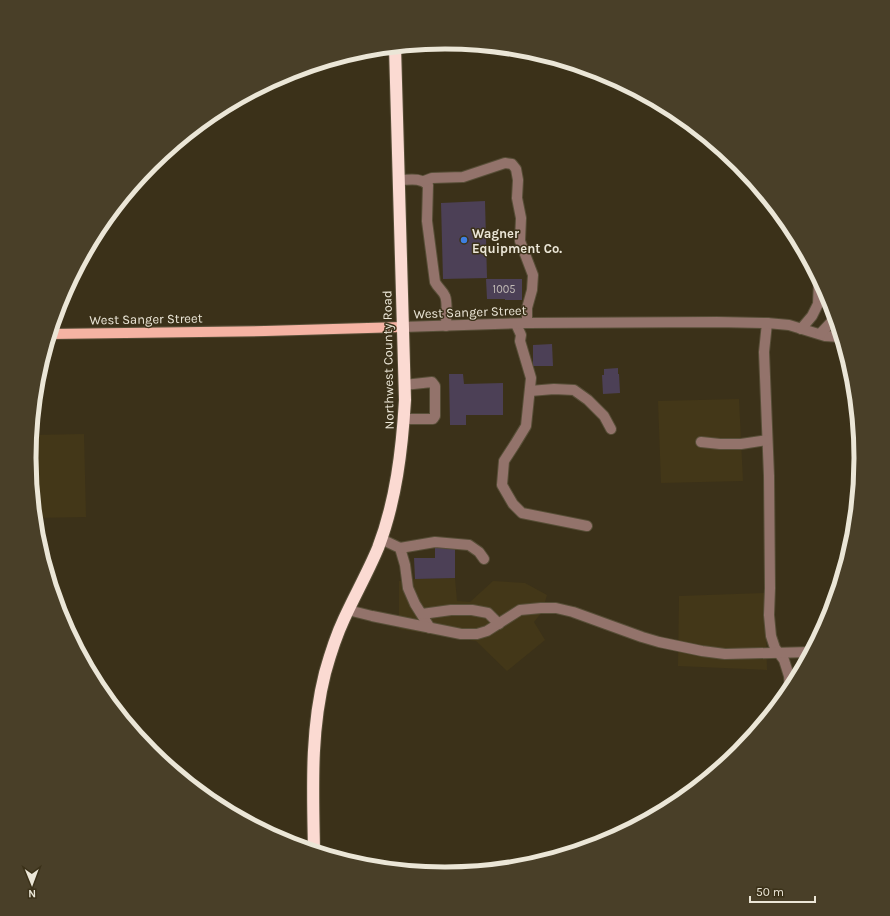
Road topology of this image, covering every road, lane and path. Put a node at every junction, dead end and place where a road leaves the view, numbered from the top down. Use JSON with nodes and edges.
{"nodes":[{"id":1,"x":395,"y":52,"type":"edge"},
{"id":2,"x":398,"y":180,"type":"junction"},
{"id":3,"x":424,"y":181,"type":"junction"},
{"id":4,"x":819,"y":291,"type":"edge"},
{"id":5,"x":527,"y":323,"type":"junction"},
{"id":6,"x":767,"y":323,"type":"junction"},
{"id":7,"x":831,"y":323,"type":"edge"},
{"id":8,"x":516,"y":324,"type":"junction"},
{"id":9,"x":446,"y":326,"type":"junction"},
{"id":10,"x":402,"y":327,"type":"junction"},
{"id":11,"x":801,"y":329,"type":"junction"},
{"id":12,"x":56,"y":334,"type":"edge"},
{"id":13,"x":820,"y":334,"type":"junction"},
{"id":14,"x":835,"y":337,"type":"edge"},
{"id":15,"x":404,"y":385,"type":"junction"},
{"id":16,"x":530,"y":391,"type":"junction"},
{"id":17,"x":404,"y":419,"type":"junction"},
{"id":18,"x":610,"y":429,"type":"dead end"},
{"id":19,"x":767,"y":440,"type":"junction"},
{"id":20,"x":701,"y":442,"type":"dead end"},
{"id":21,"x":587,"y":526,"type":"dead end"},
{"id":22,"x":381,"y":539,"type":"junction"},
{"id":23,"x":400,"y":548,"type":"junction"},
{"id":24,"x":484,"y":559,"type":"dead end"},
{"id":25,"x":348,"y":610,"type":"junction"},
{"id":26,"x":422,"y":614,"type":"junction"},
{"id":27,"x":499,"y":624,"type":"junction"},
{"id":28,"x":430,"y":628,"type":"junction"},
{"id":29,"x":778,"y":652,"type":"junction"},
{"id":30,"x":805,"y":652,"type":"edge"},
{"id":31,"x":789,"y":678,"type":"edge"},
{"id":32,"x":314,"y":845,"type":"edge"}],
"edges":[{"from":1,"to":2,"type":"highway","name":"Northwest County Road"},
{"from":2,"to":3,"type":"street"},
{"from":2,"to":10,"type":"highway","name":"Northwest County Road"},
{"from":3,"to":5,"type":"street"},
{"from":3,"to":9,"type":"street"},
{"from":4,"to":11,"type":"street"},
{"from":5,"to":6,"type":"street","name":"West Sanger Street"},
{"from":5,"to":8,"type":"street","name":"West Sanger Street"},
{"from":6,"to":11,"type":"street","name":"West Sanger Street"},
{"from":6,"to":19,"type":"street"},
{"from":7,"to":13,"type":"street"},
{"from":8,"to":9,"type":"street","name":"West Sanger Street"},
{"from":8,"to":16,"type":"street"},
{"from":9,"to":10,"type":"street","name":"West Sanger Street"},
{"from":10,"to":12,"type":"main road","name":"West Sanger Street"},
{"from":10,"to":15,"type":"highway","name":"Northwest County Road"},
{"from":11,"to":13,"type":"street","name":"West Sanger Street"},
{"from":13,"to":14,"type":"street","name":"West Sanger Street"},
{"from":15,"to":17,"type":"highway","name":"Northwest County Road"},
{"from":15,"to":17,"type":"street"},
{"from":16,"to":18,"type":"street"},
{"from":16,"to":21,"type":"street"},
{"from":17,"to":22,"type":"highway","name":"Northwest County Road"},
{"from":19,"to":20,"type":"street"},
{"from":19,"to":29,"type":"street"},
{"from":22,"to":23,"type":"street"},
{"from":22,"to":25,"type":"highway","name":"Northwest County Road"},
{"from":23,"to":24,"type":"street"},
{"from":23,"to":26,"type":"street"},
{"from":25,"to":28,"type":"street"},
{"from":25,"to":32,"type":"highway","name":"Northwest County Road"},
{"from":26,"to":27,"type":"street"},
{"from":26,"to":28,"type":"street"},
{"from":27,"to":28,"type":"street"},
{"from":27,"to":29,"type":"street"},
{"from":29,"to":30,"type":"street"},
{"from":29,"to":31,"type":"street"}]}
